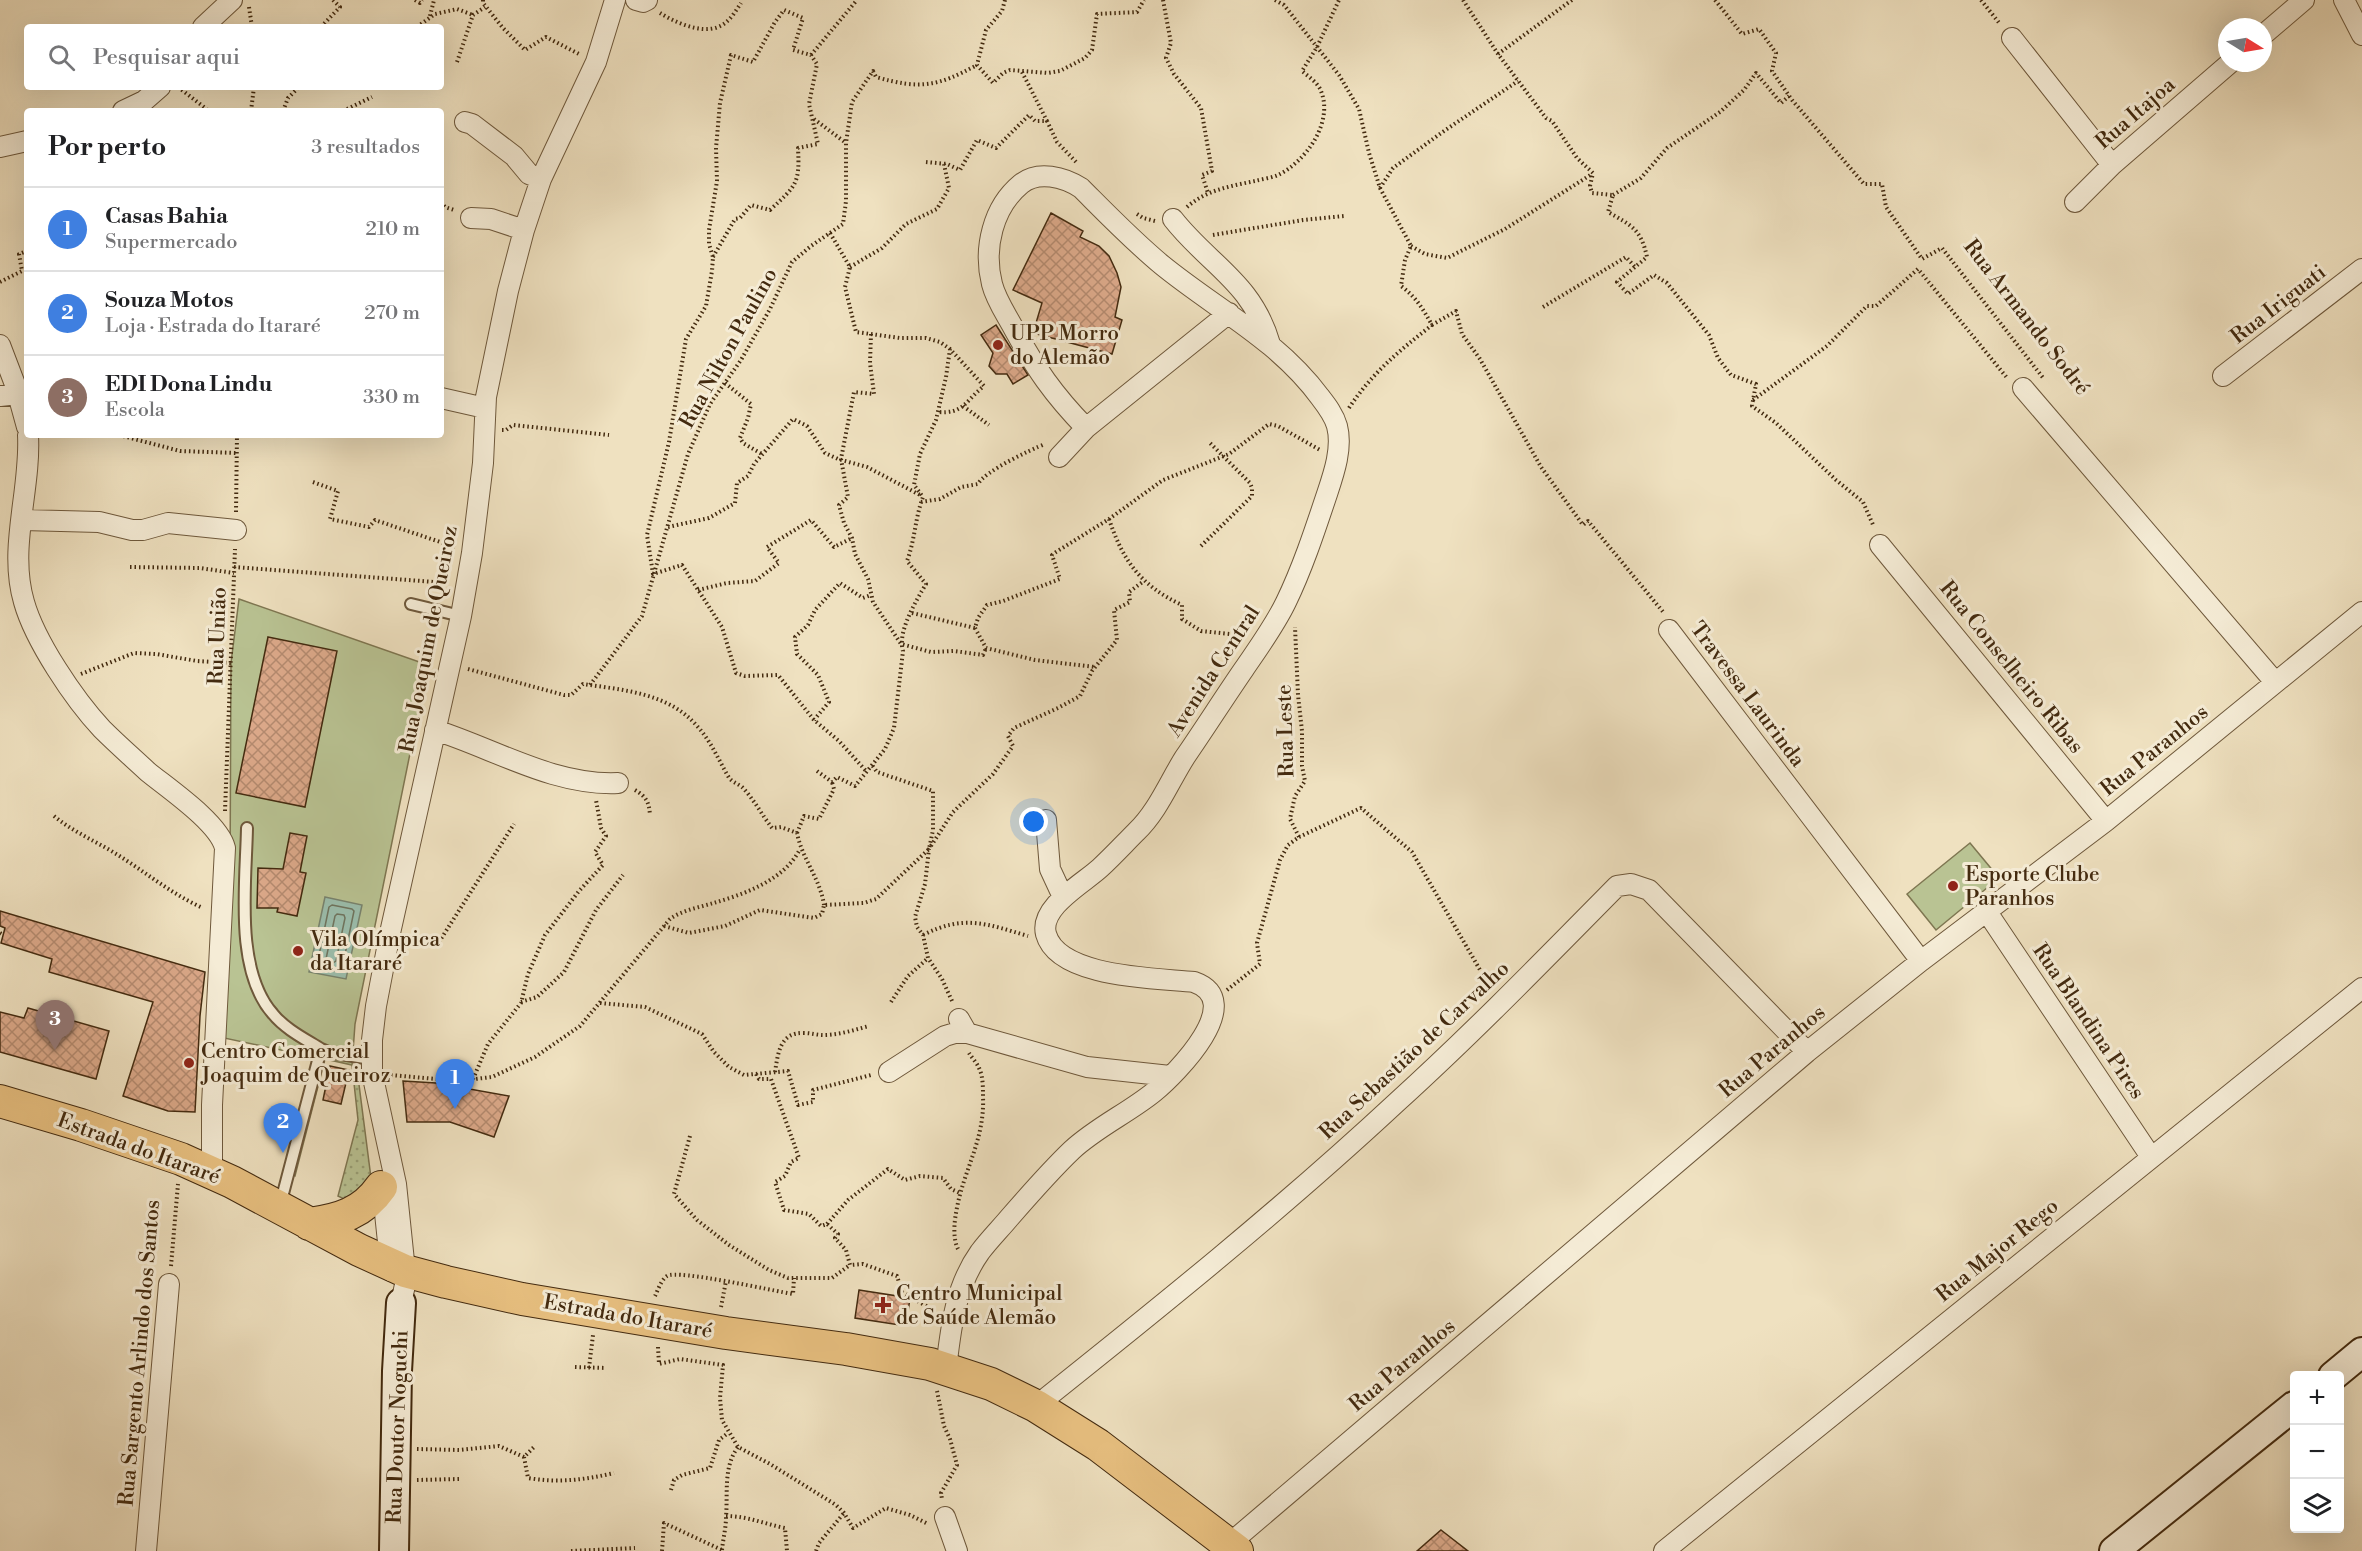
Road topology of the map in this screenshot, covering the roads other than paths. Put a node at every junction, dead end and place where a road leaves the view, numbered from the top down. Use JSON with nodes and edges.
{"nodes":[{"id":1,"x":232,"y":0,"type":"edge"},
{"id":2,"x":615,"y":0,"type":"edge"},
{"id":3,"x":2304,"y":0,"type":"edge"},
{"id":4,"x":2344,"y":0,"type":"edge"},
{"id":5,"x":205,"y":24,"type":"edge"},
{"id":6,"x":2272,"y":27,"type":"edge"},
{"id":7,"x":2362,"y":35,"type":"edge"},
{"id":8,"x":2012,"y":38,"type":"road end"},
{"id":9,"x":2220,"y":72,"type":"edge"},
{"id":10,"x":156,"y":90,"type":"edge"},
{"id":11,"x":129,"y":108,"type":"edge"},
{"id":12,"x":465,"y":123,"type":"dead end"},
{"id":13,"x":24,"y":142,"type":"edge"},
{"id":14,"x":0,"y":147,"type":"edge"},
{"id":15,"x":2112,"y":165,"type":"junction"},
{"id":16,"x":541,"y":179,"type":"junction"},
{"id":17,"x":2075,"y":202,"type":"dead end"},
{"id":18,"x":471,"y":218,"type":"dead end"},
{"id":19,"x":1173,"y":219,"type":"road end"},
{"id":20,"x":524,"y":230,"type":"junction"},
{"id":21,"x":2362,"y":269,"type":"edge"},
{"id":22,"x":1229,"y":313,"type":"junction"},
{"id":23,"x":1270,"y":344,"type":"junction"},
{"id":24,"x":0,"y":345,"type":"edge"},
{"id":25,"x":2223,"y":376,"type":"dead end"},
{"id":26,"x":2019,"y":388,"type":"road end"},
{"id":27,"x":9,"y":395,"type":"edge"},
{"id":28,"x":444,"y":399,"type":"edge"},
{"id":29,"x":485,"y":408,"type":"junction"},
{"id":30,"x":24,"y":422,"type":"edge"},
{"id":31,"x":1082,"y":433,"type":"junction"},
{"id":32,"x":28,"y":438,"type":"edge"},
{"id":33,"x":1059,"y":457,"type":"dead end"},
{"id":34,"x":23,"y":520,"type":"junction"},
{"id":35,"x":236,"y":530,"type":"road end"},
{"id":36,"x":1880,"y":545,"type":"road end"},
{"id":37,"x":411,"y":604,"type":"dead end"},
{"id":38,"x":2362,"y":612,"type":"edge"},
{"id":39,"x":461,"y":616,"type":"junction"},
{"id":40,"x":1669,"y":630,"type":"road end"},
{"id":41,"x":2275,"y":682,"type":"junction"},
{"id":42,"x":435,"y":729,"type":"junction"},
{"id":43,"x":618,"y":783,"type":"road end"},
{"id":44,"x":1046,"y":820,"type":"dead end"},
{"id":45,"x":2106,"y":820,"type":"junction"},
{"id":46,"x":247,"y":828,"type":"dead end"},
{"id":47,"x":1063,"y":897,"type":"junction"},
{"id":48,"x":1988,"y":912,"type":"junction"},
{"id":49,"x":1921,"y":961,"type":"junction"},
{"id":50,"x":2362,"y":988,"type":"edge"},
{"id":51,"x":321,"y":1049,"type":"junction"},
{"id":52,"x":1807,"y":1052,"type":"junction"},
{"id":53,"x":372,"y":1066,"type":"junction"},
{"id":54,"x":889,"y":1072,"type":"road end"},
{"id":55,"x":1170,"y":1076,"type":"junction"},
{"id":56,"x":0,"y":1101,"type":"edge"},
{"id":57,"x":2151,"y":1157,"type":"junction"},
{"id":58,"x":212,"y":1173,"type":"junction"},
{"id":59,"x":386,"y":1173,"type":"junction"},
{"id":60,"x":279,"y":1208,"type":"junction"},
{"id":61,"x":309,"y":1224,"type":"junction"},
{"id":62,"x":397,"y":1268,"type":"junction"},
{"id":63,"x":169,"y":1284,"type":"road end"},
{"id":64,"x":401,"y":1304,"type":"joint"},
{"id":65,"x":2362,"y":1352,"type":"edge"},
{"id":66,"x":938,"y":1366,"type":"junction"},
{"id":67,"x":2338,"y":1371,"type":"edge"},
{"id":68,"x":1036,"y":1406,"type":"junction"},
{"id":69,"x":2290,"y":1410,"type":"edge"},
{"id":70,"x":945,"y":1517,"type":"road end"},
{"id":71,"x":1233,"y":1548,"type":"edge"},
{"id":72,"x":146,"y":1551,"type":"edge"},
{"id":73,"x":394,"y":1551,"type":"edge"},
{"id":74,"x":957,"y":1551,"type":"edge"},
{"id":75,"x":1664,"y":1551,"type":"edge"},
{"id":76,"x":2114,"y":1551,"type":"edge"}],
"edges":[{"from":1,"to":5,"type":"street"},
{"from":2,"to":16,"type":"street","name":"Rua Joaquim de Queiroz"},
{"from":3,"to":6,"type":"street"},
{"from":4,"to":7,"type":"street"},
{"from":8,"to":15,"type":"street"},
{"from":9,"to":15,"type":"street","name":"Rua Itajoa"},
{"from":10,"to":11,"type":"street"},
{"from":12,"to":16,"type":"street"},
{"from":13,"to":14,"type":"street"},
{"from":15,"to":17,"type":"street","name":"Rua Itajoa"},
{"from":16,"to":20,"type":"street","name":"Rua Joaquim de Queiroz"},
{"from":18,"to":20,"type":"street"},
{"from":19,"to":23,"type":"street"},
{"from":20,"to":29,"type":"street","name":"Rua Joaquim de Queiroz"},
{"from":21,"to":25,"type":"street","name":"Rua Iriguati"},
{"from":22,"to":23,"type":"street"},
{"from":22,"to":31,"type":"street"},
{"from":22,"to":31,"type":"street"},
{"from":23,"to":47,"type":"street","name":"Avenida Central"},
{"from":24,"to":27,"type":"street"},
{"from":26,"to":41,"type":"street"},
{"from":27,"to":30,"type":"street"},
{"from":28,"to":29,"type":"street"},
{"from":29,"to":39,"type":"street","name":"Rua Joaquim de Queiroz"},
{"from":31,"to":33,"type":"street"},
{"from":32,"to":34,"type":"street"},
{"from":34,"to":35,"type":"street"},
{"from":34,"to":58,"type":"street"},
{"from":36,"to":45,"type":"street","name":"Rua Conselheiro Ribas"},
{"from":37,"to":39,"type":"lane"},
{"from":38,"to":41,"type":"street","name":"Rua Paranhos"},
{"from":39,"to":42,"type":"street","name":"Rua Joaquim de Queiroz"},
{"from":40,"to":49,"type":"street","name":"Travessa Laurinda"},
{"from":41,"to":45,"type":"street","name":"Rua Paranhos"},
{"from":42,"to":43,"type":"street"},
{"from":42,"to":53,"type":"street","name":"Rua Joaquim de Queiroz"},
{"from":44,"to":47,"type":"street"},
{"from":45,"to":48,"type":"street","name":"Rua Paranhos"},
{"from":46,"to":51,"type":"lane"},
{"from":47,"to":55,"type":"street","name":"Avenida Central"},
{"from":48,"to":49,"type":"street","name":"Rua Paranhos"},
{"from":48,"to":57,"type":"street","name":"Rua Blandina Pires"},
{"from":49,"to":52,"type":"street","name":"Rua Paranhos"},
{"from":50,"to":57,"type":"street","name":"Rua Major Rego"},
{"from":51,"to":53,"type":"lane"},
{"from":51,"to":60,"type":"lane"},
{"from":52,"to":68,"type":"street","name":"Rua Sebastião de Carvalho"},
{"from":52,"to":71,"type":"street","name":"Rua Paranhos"},
{"from":53,"to":59,"type":"street","name":"Rua Joaquim de Queiroz"},
{"from":54,"to":55,"type":"street"},
{"from":55,"to":66,"type":"street"},
{"from":56,"to":58,"type":"main road","name":"Estrada do Itararé"},
{"from":57,"to":75,"type":"street","name":"Rua Major Rego"},
{"from":58,"to":60,"type":"main road","name":"Estrada do Itararé"},
{"from":59,"to":61,"type":"main road"},
{"from":59,"to":62,"type":"street","name":"Rua Joaquim de Queiroz"},
{"from":59,"to":62,"type":"street","name":"Rua Joaquim de Queiroz"},
{"from":60,"to":61,"type":"main road","name":"Estrada do Itararé"},
{"from":61,"to":62,"type":"main road","name":"Estrada do Itararé"},
{"from":62,"to":64,"type":"street","name":"Rua Doutor Noguchi"},
{"from":62,"to":66,"type":"main road","name":"Estrada do Itararé"},
{"from":63,"to":72,"type":"street","name":"Rua Sargento Arlindo dos Santos"},
{"from":64,"to":73,"type":"street","name":"Rua Doutor Noguchi"},
{"from":65,"to":67,"type":"street"},
{"from":66,"to":68,"type":"main road","name":"Estrada do Itararé"},
{"from":68,"to":71,"type":"main road","name":"Estrada do Itararé"},
{"from":69,"to":76,"type":"street"},
{"from":70,"to":74,"type":"street"}]}
